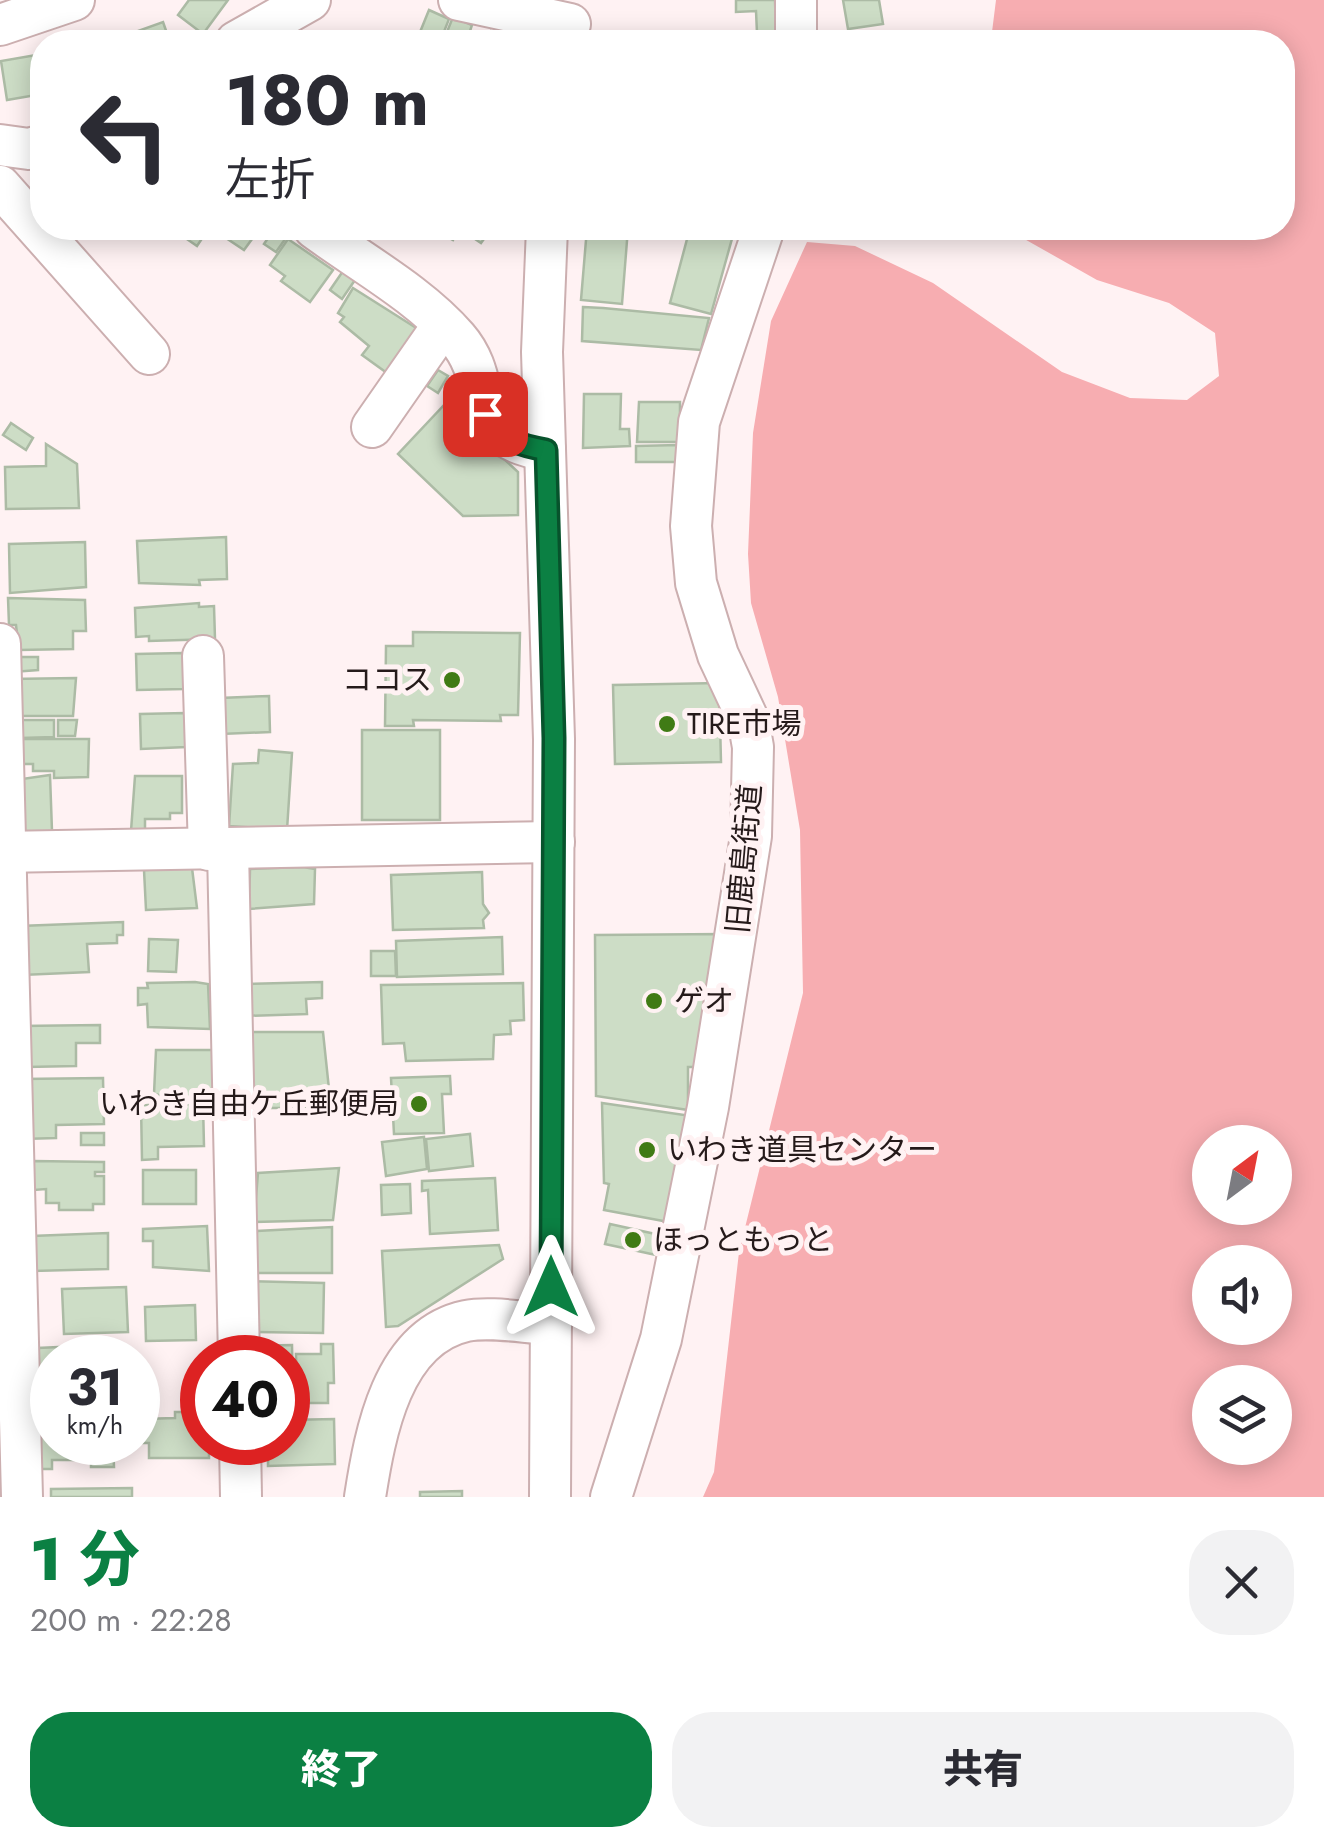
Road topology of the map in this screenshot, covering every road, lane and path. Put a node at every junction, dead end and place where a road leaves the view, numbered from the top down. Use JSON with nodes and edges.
{"nodes":[{"id":1,"x":74,"y":0,"type":"edge"},
{"id":2,"x":310,"y":0,"type":"edge"},
{"id":3,"x":459,"y":0,"type":"edge"},
{"id":4,"x":796,"y":0,"type":"edge"},
{"id":5,"x":570,"y":22,"type":"edge"},
{"id":6,"x":0,"y":25,"type":"edge"},
{"id":7,"x":257,"y":30,"type":"edge"},
{"id":8,"x":796,"y":30,"type":"edge"},
{"id":9,"x":30,"y":149,"type":"edge"},
{"id":10,"x":1,"y":158,"type":"edge"},
{"id":11,"x":30,"y":196,"type":"edge"},
{"id":12,"x":63,"y":240,"type":"edge"},
{"id":13,"x":330,"y":240,"type":"edge"},
{"id":14,"x":546,"y":240,"type":"edge"},
{"id":15,"x":760,"y":240,"type":"edge"},
{"id":16,"x":443,"y":324,"type":"junction"},
{"id":17,"x":149,"y":354,"type":"dead end"},
{"id":18,"x":372,"y":426,"type":"dead end"},
{"id":19,"x":546,"y":450,"type":"junction"},
{"id":20,"x":0,"y":644,"type":"edge"},
{"id":21,"x":204,"y":656,"type":"dead end"},
{"id":22,"x":554,"y":842,"type":"junction"},
{"id":23,"x":218,"y":850,"type":"junction"},
{"id":24,"x":3,"y":852,"type":"edge"},
{"id":25,"x":8,"y":1230,"type":"edge"},
{"id":26,"x":551,"y":1324,"type":"junction"},
{"id":27,"x":237,"y":1335,"type":"edge"},
{"id":28,"x":240,"y":1465,"type":"edge"},
{"id":29,"x":22,"y":1497,"type":"edge"},
{"id":30,"x":241,"y":1497,"type":"edge"},
{"id":31,"x":364,"y":1497,"type":"edge"},
{"id":32,"x":550,"y":1497,"type":"edge"},
{"id":33,"x":611,"y":1497,"type":"edge"}],
"edges":[{"from":1,"to":6,"type":"street"},
{"from":2,"to":7,"type":"street"},
{"from":3,"to":5,"type":"street"},
{"from":4,"to":8,"type":"street"},
{"from":9,"to":10,"type":"street"},
{"from":10,"to":11,"type":"street"},
{"from":12,"to":17,"type":"street"},
{"from":13,"to":16,"type":"street"},
{"from":14,"to":19,"type":"street"},
{"from":15,"to":33,"type":"street","name":"旧鹿島街道"},
{"from":16,"to":18,"type":"street"},
{"from":16,"to":19,"type":"street"},
{"from":19,"to":22,"type":"street"},
{"from":20,"to":24,"type":"street"},
{"from":21,"to":23,"type":"street"},
{"from":22,"to":23,"type":"street"},
{"from":22,"to":26,"type":"street"},
{"from":23,"to":24,"type":"street"},
{"from":23,"to":27,"type":"street"},
{"from":24,"to":25,"type":"street"},
{"from":25,"to":29,"type":"street"},
{"from":26,"to":31,"type":"street"},
{"from":26,"to":32,"type":"street"},
{"from":28,"to":30,"type":"street"}]}
